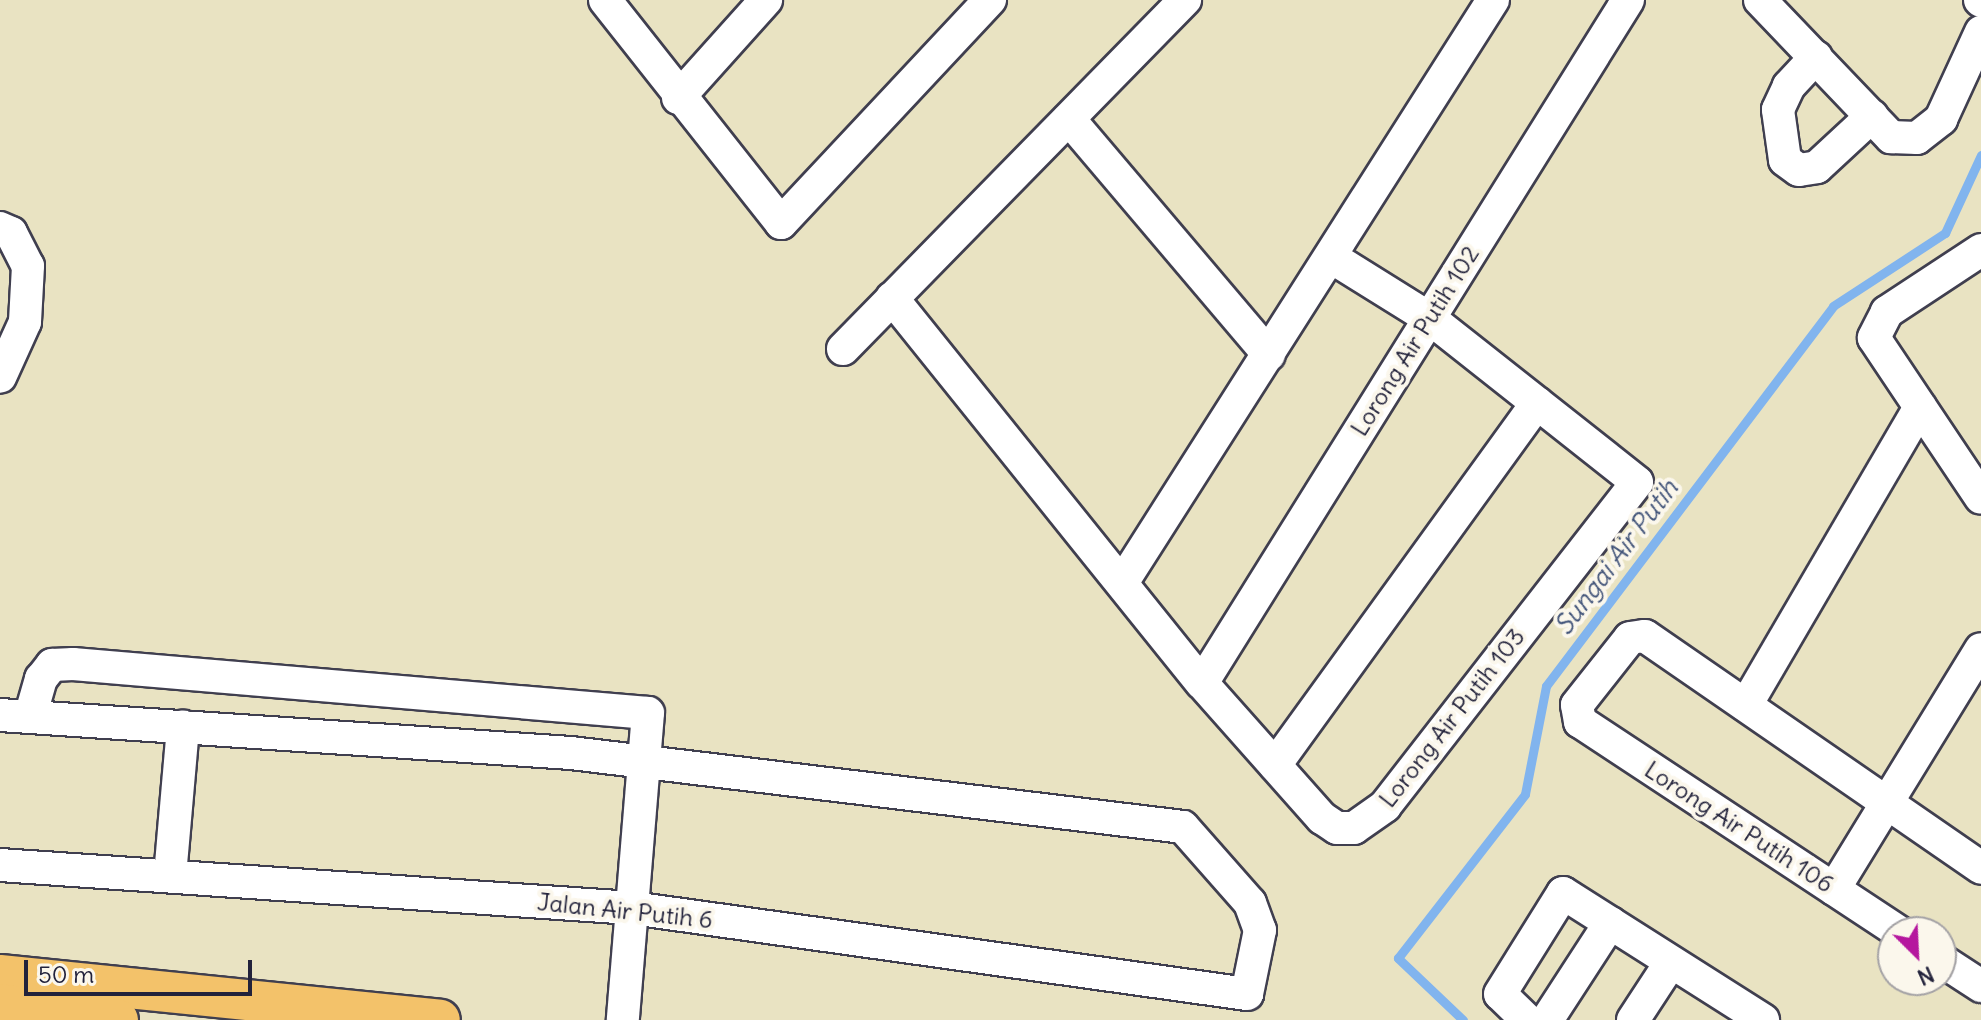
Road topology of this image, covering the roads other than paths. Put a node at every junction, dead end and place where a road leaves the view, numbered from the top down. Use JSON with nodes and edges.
{"nodes":[{"id":1,"x":605,"y":0,"type":"edge"},
{"id":2,"x":766,"y":0,"type":"edge"},
{"id":3,"x":990,"y":0,"type":"edge"},
{"id":4,"x":1185,"y":0,"type":"edge"},
{"id":5,"x":1493,"y":0,"type":"edge"},
{"id":6,"x":1628,"y":0,"type":"edge"},
{"id":7,"x":1760,"y":0,"type":"edge"},
{"id":8,"x":1981,"y":32,"type":"edge"},
{"id":9,"x":1816,"y":57,"type":"junction"},
{"id":10,"x":678,"y":98,"type":"junction"},
{"id":11,"x":1069,"y":119,"type":"junction"},
{"id":12,"x":1882,"y":126,"type":"junction"},
{"id":13,"x":6,"y":231,"type":"edge"},
{"id":14,"x":1980,"y":251,"type":"edge"},
{"id":15,"x":1331,"y":257,"type":"junction"},
{"id":16,"x":892,"y":298,"type":"junction"},
{"id":17,"x":1429,"y":318,"type":"junction"},
{"id":18,"x":843,"y":349,"type":"dead end"},
{"id":19,"x":1269,"y":355,"type":"junction"},
{"id":20,"x":0,"y":377,"type":"edge"},
{"id":21,"x":1537,"y":403,"type":"junction"},
{"id":22,"x":1920,"y":407,"type":"junction"},
{"id":23,"x":1981,"y":498,"type":"edge"},
{"id":24,"x":1122,"y":583,"type":"junction"},
{"id":25,"x":1981,"y":649,"type":"edge"},
{"id":26,"x":1202,"y":683,"type":"junction"},
{"id":27,"x":1746,"y":705,"type":"junction"},
{"id":28,"x":15,"y":716,"type":"edge"},
{"id":29,"x":183,"y":727,"type":"junction"},
{"id":30,"x":645,"y":763,"type":"junction"},
{"id":31,"x":1275,"y":765,"type":"junction"},
{"id":32,"x":1886,"y":803,"type":"junction"},
{"id":33,"x":0,"y":865,"type":"edge"},
{"id":34,"x":1981,"y":868,"type":"edge"},
{"id":35,"x":170,"y":876,"type":"junction"},
{"id":36,"x":1834,"y":889,"type":"junction"},
{"id":37,"x":632,"y":908,"type":"junction"},
{"id":38,"x":1877,"y":917,"type":"edge"},
{"id":39,"x":1610,"y":923,"type":"junction"},
{"id":40,"x":1671,"y":962,"type":"junction"},
{"id":41,"x":1957,"y":970,"type":"edge"},
{"id":42,"x":1981,"y":986,"type":"edge"},
{"id":43,"x":168,"y":992,"type":"junction"},
{"id":44,"x":1,"y":994,"type":"edge"},
{"id":45,"x":111,"y":1003,"type":"edge"},
{"id":46,"x":48,"y":1020,"type":"edge"},
{"id":47,"x":129,"y":1020,"type":"edge"},
{"id":48,"x":440,"y":1020,"type":"edge"},
{"id":49,"x":623,"y":1020,"type":"edge"},
{"id":50,"x":1527,"y":1020,"type":"edge"},
{"id":51,"x":1547,"y":1020,"type":"edge"},
{"id":52,"x":1633,"y":1020,"type":"edge"},
{"id":53,"x":1763,"y":1020,"type":"edge"}],
"edges":[{"from":1,"to":10,"type":"street"},
{"from":2,"to":10,"type":"street"},
{"from":3,"to":10,"type":"street"},
{"from":4,"to":11,"type":"street"},
{"from":5,"to":15,"type":"street"},
{"from":6,"to":17,"type":"street","name":"Lorong Air Putih 102"},
{"from":7,"to":9,"type":"street"},
{"from":8,"to":12,"type":"street"},
{"from":9,"to":12,"type":"street"},
{"from":9,"to":12,"type":"street"},
{"from":11,"to":16,"type":"street"},
{"from":11,"to":19,"type":"street"},
{"from":13,"to":20,"type":"street"},
{"from":14,"to":22,"type":"street"},
{"from":15,"to":17,"type":"street"},
{"from":15,"to":19,"type":"street"},
{"from":16,"to":18,"type":"street"},
{"from":16,"to":24,"type":"street","name":"Lorong Air Putih 103"},
{"from":17,"to":21,"type":"street"},
{"from":17,"to":26,"type":"street","name":"Lorong Air Putih 102"},
{"from":19,"to":24,"type":"street"},
{"from":21,"to":31,"type":"street"},
{"from":21,"to":31,"type":"street","name":"Lorong Air Putih 103"},
{"from":22,"to":23,"type":"street"},
{"from":22,"to":27,"type":"street"},
{"from":24,"to":26,"type":"street","name":"Lorong Air Putih 103"},
{"from":25,"to":32,"type":"street"},
{"from":26,"to":31,"type":"street","name":"Lorong Air Putih 103"},
{"from":27,"to":32,"type":"street"},
{"from":27,"to":36,"type":"street","name":"Lorong Air Putih 106"},
{"from":28,"to":29,"type":"street"},
{"from":28,"to":30,"type":"street"},
{"from":29,"to":30,"type":"street"},
{"from":29,"to":35,"type":"street"},
{"from":30,"to":37,"type":"street"},
{"from":30,"to":37,"type":"street","name":"Jalan Air Putih 6"},
{"from":32,"to":34,"type":"street"},
{"from":32,"to":36,"type":"street"},
{"from":33,"to":35,"type":"street","name":"Jalan Air Putih 6"},
{"from":35,"to":37,"type":"street","name":"Jalan Air Putih 6"},
{"from":36,"to":38,"type":"street","name":"Lorong Air Putih 106"},
{"from":37,"to":49,"type":"street"},
{"from":39,"to":40,"type":"street"},
{"from":39,"to":50,"type":"street"},
{"from":39,"to":51,"type":"street"},
{"from":40,"to":52,"type":"street"},
{"from":40,"to":53,"type":"street"},
{"from":41,"to":42,"type":"street"},
{"from":43,"to":45,"type":"main road"},
{"from":43,"to":47,"type":"main road"},
{"from":43,"to":48,"type":"main road"},
{"from":44,"to":45,"type":"main road"},
{"from":44,"to":46,"type":"main road"},
{"from":45,"to":47,"type":"main road"}]}
